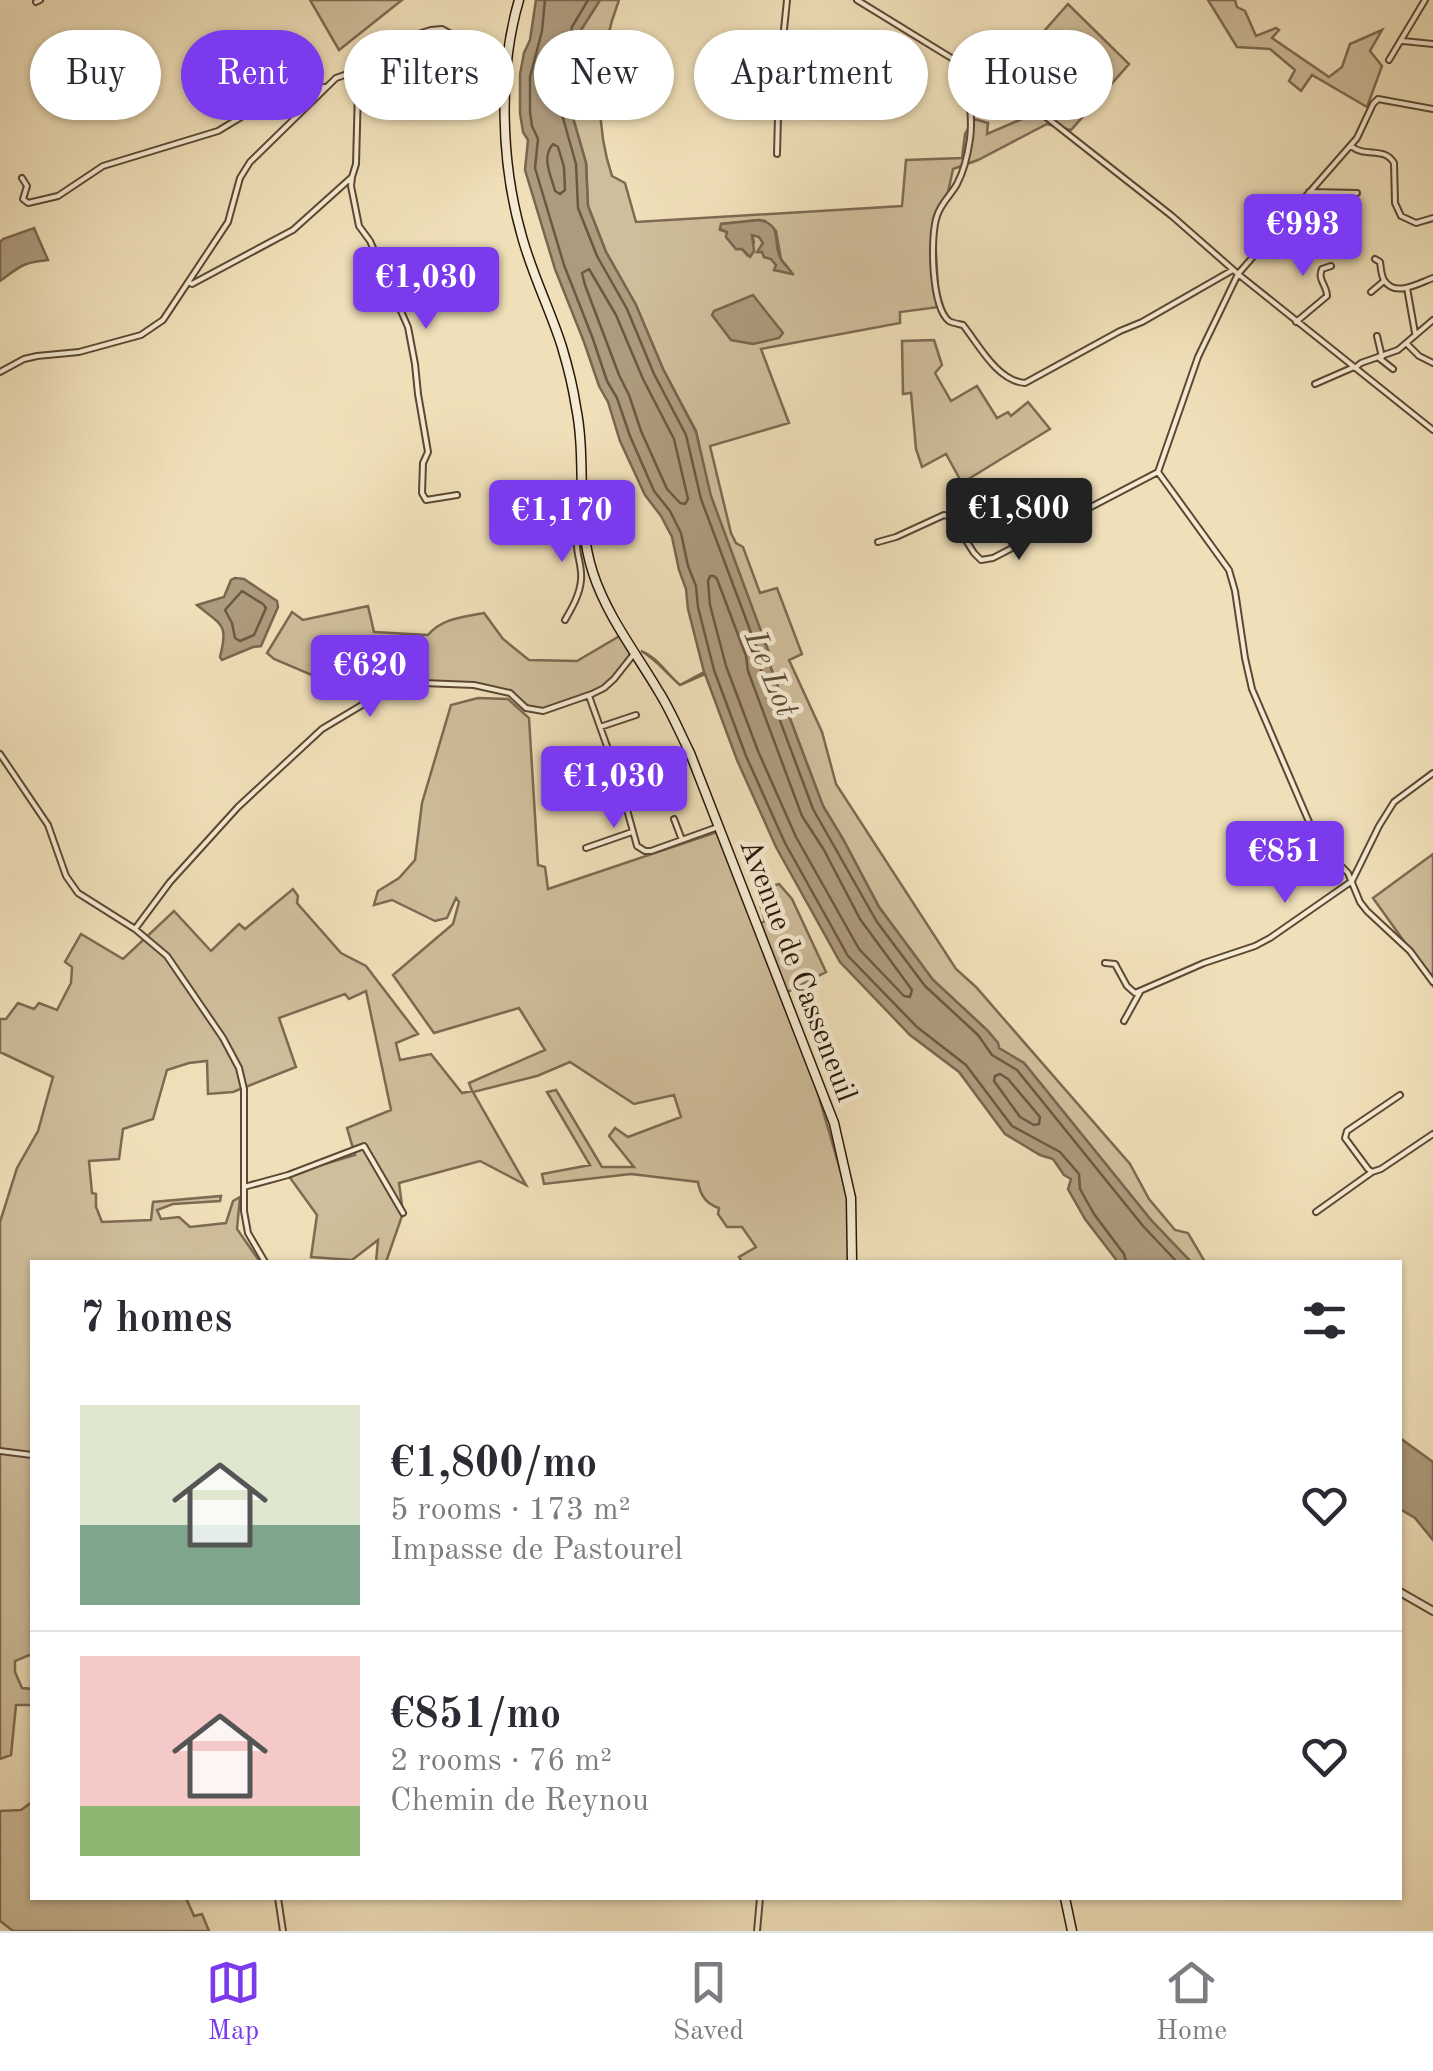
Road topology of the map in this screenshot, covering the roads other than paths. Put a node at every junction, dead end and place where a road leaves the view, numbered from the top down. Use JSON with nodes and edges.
{"nodes":[{"id":1,"x":519,"y":0,"type":"edge"},
{"id":2,"x":787,"y":0,"type":"edge"},
{"id":3,"x":858,"y":0,"type":"edge"},
{"id":4,"x":1425,"y":0,"type":"edge"},
{"id":5,"x":511,"y":30,"type":"edge"},
{"id":6,"x":1400,"y":41,"type":"junction"},
{"id":7,"x":1433,"y":44,"type":"edge"},
{"id":8,"x":948,"y":55,"type":"edge"},
{"id":9,"x":1389,"y":60,"type":"dead end"},
{"id":10,"x":344,"y":75,"type":"edge"},
{"id":11,"x":325,"y":87,"type":"junction"},
{"id":12,"x":1433,"y":108,"type":"edge"},
{"id":13,"x":357,"y":120,"type":"edge"},
{"id":14,"x":506,"y":120,"type":"edge"},
{"id":15,"x":969,"y":120,"type":"edge"},
{"id":16,"x":1051,"y":120,"type":"edge"},
{"id":17,"x":1350,"y":146,"type":"junction"},
{"id":18,"x":777,"y":154,"type":"dead end"},
{"id":19,"x":352,"y":177,"type":"junction"},
{"id":20,"x":22,"y":178,"type":"dead end"},
{"id":21,"x":1309,"y":192,"type":"junction"},
{"id":22,"x":1357,"y":193,"type":"dead end"},
{"id":23,"x":1433,"y":218,"type":"edge"},
{"id":24,"x":1375,"y":259,"type":"dead end"},
{"id":25,"x":1330,"y":266,"type":"dead end"},
{"id":26,"x":1236,"y":272,"type":"junction"},
{"id":27,"x":1433,"y":278,"type":"edge"},
{"id":28,"x":1384,"y":281,"type":"junction"},
{"id":29,"x":188,"y":282,"type":"junction"},
{"id":30,"x":1407,"y":288,"type":"junction"},
{"id":31,"x":1371,"y":292,"type":"dead end"},
{"id":32,"x":1433,"y":320,"type":"edge"},
{"id":33,"x":1296,"y":322,"type":"junction"},
{"id":34,"x":1377,"y":336,"type":"dead end"},
{"id":35,"x":1416,"y":336,"type":"junction"},
{"id":36,"x":1407,"y":344,"type":"junction"},
{"id":37,"x":1380,"y":357,"type":"junction"},
{"id":38,"x":1433,"y":363,"type":"edge"},
{"id":39,"x":1354,"y":368,"type":"junction"},
{"id":40,"x":1393,"y":368,"type":"dead end"},
{"id":41,"x":0,"y":372,"type":"edge"},
{"id":42,"x":1314,"y":384,"type":"dead end"},
{"id":43,"x":1433,"y":430,"type":"edge"},
{"id":44,"x":1158,"y":472,"type":"junction"},
{"id":45,"x":458,"y":495,"type":"dead end"},
{"id":46,"x":584,"y":526,"type":"junction"},
{"id":47,"x":878,"y":542,"type":"dead end"},
{"id":48,"x":565,"y":620,"type":"dead end"},
{"id":49,"x":635,"y":652,"type":"junction"},
{"id":50,"x":589,"y":696,"type":"junction"},
{"id":51,"x":636,"y":715,"type":"dead end"},
{"id":52,"x":600,"y":727,"type":"junction"},
{"id":53,"x":0,"y":754,"type":"edge"},
{"id":54,"x":1433,"y":774,"type":"edge"},
{"id":55,"x":619,"y":782,"type":"junction"},
{"id":56,"x":579,"y":795,"type":"dead end"},
{"id":57,"x":674,"y":819,"type":"dead end"},
{"id":58,"x":719,"y":827,"type":"junction"},
{"id":59,"x":632,"y":832,"type":"junction"},
{"id":60,"x":682,"y":840,"type":"junction"},
{"id":61,"x":586,"y":848,"type":"dead end"},
{"id":62,"x":1352,"y":881,"type":"junction"},
{"id":63,"x":135,"y":930,"type":"junction"},
{"id":64,"x":1105,"y":963,"type":"dead end"},
{"id":65,"x":1433,"y":982,"type":"edge"},
{"id":66,"x":1140,"y":992,"type":"junction"},
{"id":67,"x":1124,"y":1021,"type":"dead end"},
{"id":68,"x":1400,"y":1095,"type":"dead end"},
{"id":69,"x":1433,"y":1134,"type":"edge"},
{"id":70,"x":1372,"y":1172,"type":"junction"},
{"id":71,"x":244,"y":1187,"type":"junction"},
{"id":72,"x":1316,"y":1212,"type":"dead end"},
{"id":73,"x":402,"y":1213,"type":"dead end"},
{"id":74,"x":264,"y":1260,"type":"edge"},
{"id":75,"x":852,"y":1260,"type":"edge"},
{"id":76,"x":0,"y":1451,"type":"edge"},
{"id":77,"x":30,"y":1455,"type":"edge"},
{"id":78,"x":1402,"y":1593,"type":"edge"},
{"id":79,"x":1433,"y":1611,"type":"edge"},
{"id":80,"x":278,"y":1900,"type":"edge"},
{"id":81,"x":760,"y":1900,"type":"edge"},
{"id":82,"x":1064,"y":1900,"type":"edge"},
{"id":83,"x":283,"y":1931,"type":"edge"},
{"id":84,"x":758,"y":1931,"type":"edge"},
{"id":85,"x":1072,"y":1931,"type":"edge"}],
"edges":[{"from":1,"to":5,"type":"main road","name":"Avenue de Casseneuil"},
{"from":2,"to":18,"type":"street"},
{"from":3,"to":8,"type":"street"},
{"from":4,"to":6,"type":"street"},
{"from":6,"to":7,"type":"street"},
{"from":6,"to":9,"type":"street"},
{"from":10,"to":11,"type":"street"},
{"from":11,"to":20,"type":"street"},
{"from":11,"to":29,"type":"street"},
{"from":12,"to":17,"type":"street"},
{"from":13,"to":19,"type":"street"},
{"from":14,"to":46,"type":"main road","name":"Avenue de Casseneuil"},
{"from":15,"to":26,"type":"street"},
{"from":16,"to":26,"type":"street"},
{"from":17,"to":21,"type":"street"},
{"from":17,"to":23,"type":"street"},
{"from":19,"to":29,"type":"street"},
{"from":19,"to":45,"type":"street"},
{"from":21,"to":22,"type":"street"},
{"from":21,"to":26,"type":"street"},
{"from":24,"to":28,"type":"street"},
{"from":25,"to":33,"type":"street"},
{"from":26,"to":33,"type":"street"},
{"from":26,"to":44,"type":"street"},
{"from":27,"to":30,"type":"street"},
{"from":28,"to":30,"type":"street"},
{"from":28,"to":31,"type":"street"},
{"from":29,"to":41,"type":"street"},
{"from":30,"to":35,"type":"street"},
{"from":32,"to":35,"type":"street"},
{"from":33,"to":39,"type":"street"},
{"from":34,"to":37,"type":"street"},
{"from":35,"to":36,"type":"street"},
{"from":36,"to":37,"type":"street"},
{"from":36,"to":38,"type":"street"},
{"from":37,"to":39,"type":"street"},
{"from":37,"to":40,"type":"street"},
{"from":39,"to":42,"type":"street"},
{"from":39,"to":43,"type":"street"},
{"from":44,"to":47,"type":"street"},
{"from":44,"to":62,"type":"street"},
{"from":46,"to":48,"type":"street"},
{"from":46,"to":49,"type":"main road","name":"Avenue de Casseneuil"},
{"from":49,"to":50,"type":"street"},
{"from":49,"to":58,"type":"main road","name":"Avenue de Casseneuil"},
{"from":50,"to":52,"type":"street"},
{"from":50,"to":63,"type":"street"},
{"from":51,"to":52,"type":"street"},
{"from":52,"to":55,"type":"street"},
{"from":53,"to":63,"type":"street"},
{"from":54,"to":62,"type":"street"},
{"from":55,"to":56,"type":"street"},
{"from":55,"to":59,"type":"street"},
{"from":57,"to":60,"type":"street"},
{"from":58,"to":60,"type":"street"},
{"from":58,"to":75,"type":"main road","name":"Avenue de Casseneuil"},
{"from":59,"to":60,"type":"street"},
{"from":59,"to":61,"type":"street"},
{"from":62,"to":65,"type":"street"},
{"from":62,"to":66,"type":"street"},
{"from":63,"to":71,"type":"street"},
{"from":64,"to":66,"type":"street"},
{"from":66,"to":67,"type":"street"},
{"from":68,"to":70,"type":"street"},
{"from":69,"to":70,"type":"street"},
{"from":70,"to":72,"type":"street"},
{"from":71,"to":73,"type":"street"},
{"from":71,"to":74,"type":"street"},
{"from":76,"to":77,"type":"street"},
{"from":78,"to":79,"type":"street"},
{"from":80,"to":83,"type":"street"},
{"from":81,"to":84,"type":"street"},
{"from":82,"to":85,"type":"main road"}]}
